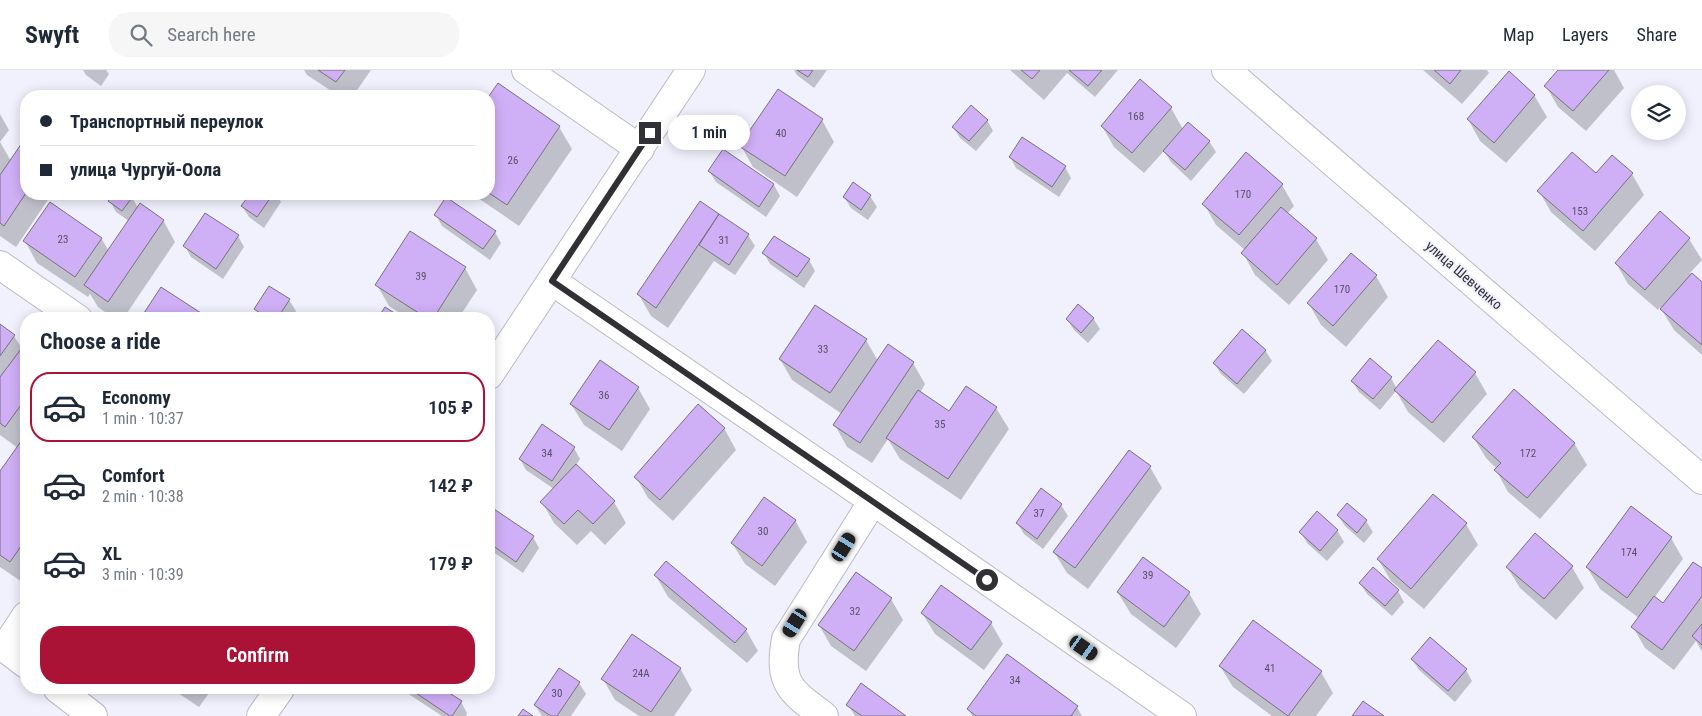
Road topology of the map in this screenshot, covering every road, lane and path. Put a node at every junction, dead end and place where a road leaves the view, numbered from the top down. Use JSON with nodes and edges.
{"nodes":[{"id":1,"x":526,"y":70,"type":"edge"},
{"id":2,"x":690,"y":70,"type":"edge"},
{"id":3,"x":1226,"y":70,"type":"edge"},
{"id":4,"x":640,"y":149,"type":"junction"},
{"id":5,"x":0,"y":265,"type":"edge"},
{"id":6,"x":552,"y":281,"type":"junction"},
{"id":7,"x":68,"y":312,"type":"edge"},
{"id":8,"x":495,"y":366,"type":"edge"},
{"id":9,"x":1702,"y":480,"type":"edge"},
{"id":10,"x":873,"y":501,"type":"junction"},
{"id":11,"x":20,"y":624,"type":"edge"},
{"id":12,"x":3,"y":646,"type":"edge"},
{"id":13,"x":20,"y":659,"type":"edge"},
{"id":14,"x":64,"y":694,"type":"edge"},
{"id":15,"x":276,"y":694,"type":"edge"},
{"id":16,"x":93,"y":716,"type":"edge"},
{"id":17,"x":261,"y":716,"type":"edge"},
{"id":18,"x":824,"y":716,"type":"edge"},
{"id":19,"x":1182,"y":716,"type":"edge"}],
"edges":[{"from":1,"to":4,"type":"street"},
{"from":2,"to":4,"type":"street"},
{"from":3,"to":9,"type":"street","name":"улица Шевченко"},
{"from":4,"to":6,"type":"street"},
{"from":5,"to":7,"type":"street"},
{"from":6,"to":8,"type":"street"},
{"from":6,"to":10,"type":"street"},
{"from":10,"to":18,"type":"street"},
{"from":10,"to":19,"type":"street"},
{"from":11,"to":12,"type":"street"},
{"from":12,"to":13,"type":"street"},
{"from":14,"to":16,"type":"street"},
{"from":15,"to":17,"type":"street"}]}
